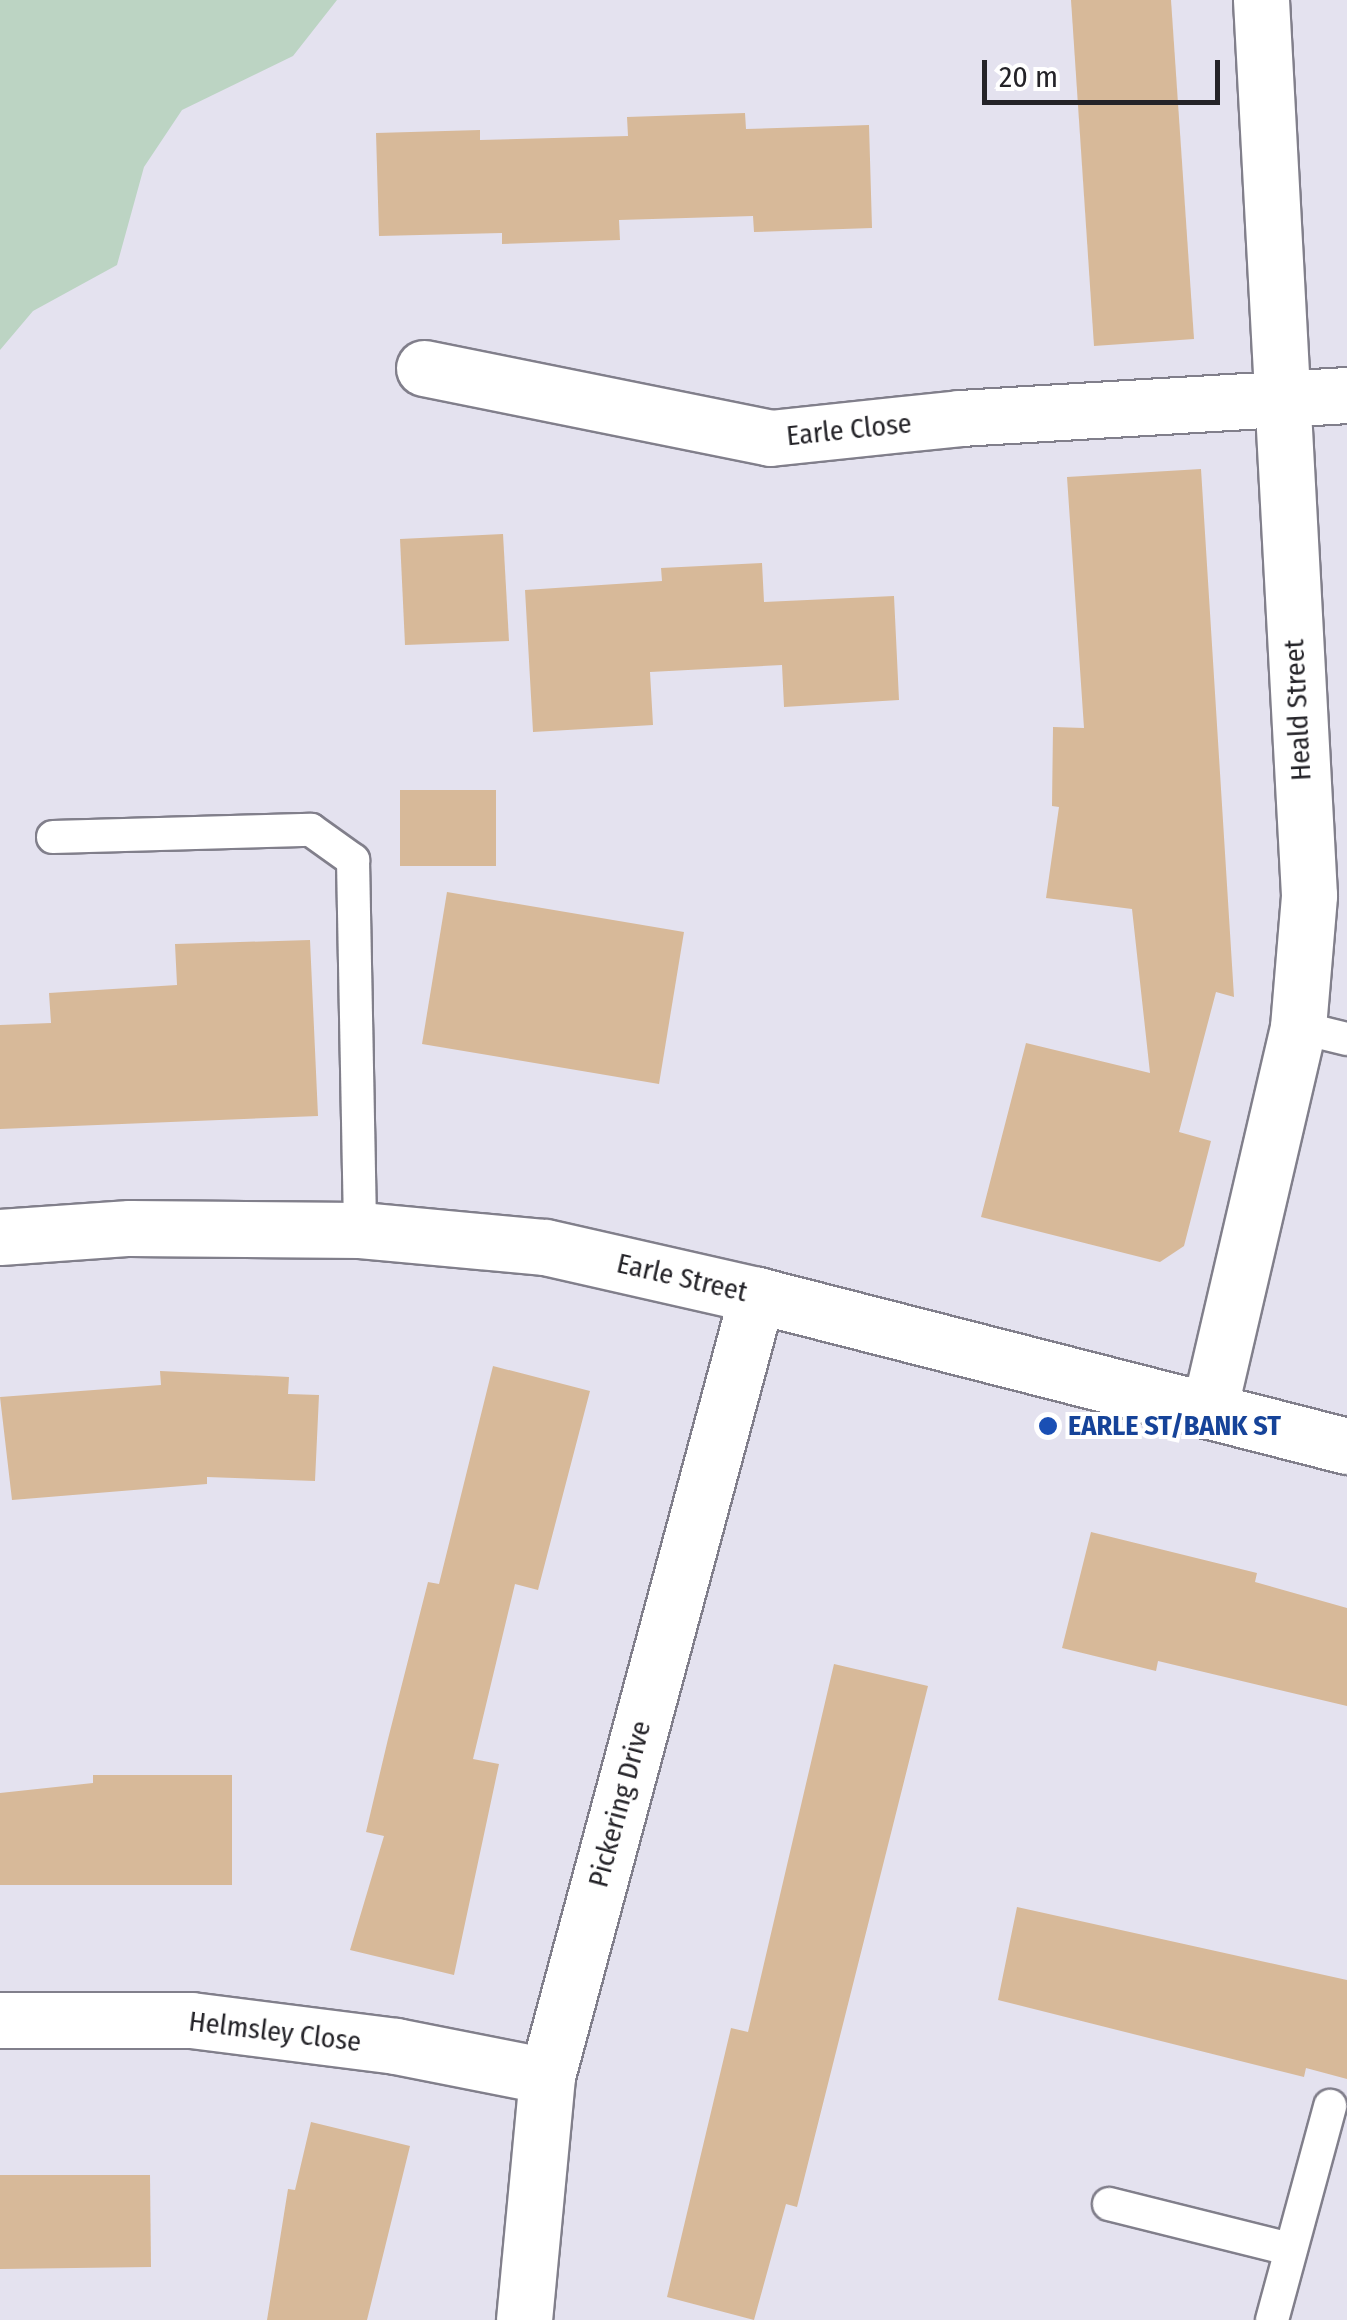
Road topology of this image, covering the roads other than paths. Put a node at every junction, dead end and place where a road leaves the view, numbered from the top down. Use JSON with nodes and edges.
{"nodes":[{"id":1,"x":1261,"y":0,"type":"edge"},
{"id":2,"x":424,"y":368,"type":"dead end"},
{"id":3,"x":1347,"y":395,"type":"edge"},
{"id":4,"x":1281,"y":400,"type":"junction"},
{"id":5,"x":53,"y":837,"type":"dead end"},
{"id":6,"x":1323,"y":1033,"type":"edge"},
{"id":7,"x":360,"y":1230,"type":"junction"},
{"id":8,"x":0,"y":1238,"type":"edge"},
{"id":9,"x":757,"y":1294,"type":"junction"},
{"id":10,"x":1209,"y":1410,"type":"junction"},
{"id":11,"x":1347,"y":1446,"type":"edge"},
{"id":12,"x":0,"y":2020,"type":"edge"},
{"id":13,"x":547,"y":2076,"type":"junction"},
{"id":14,"x":1330,"y":2106,"type":"dead end"},
{"id":15,"x":1108,"y":2204,"type":"dead end"},
{"id":16,"x":1290,"y":2249,"type":"junction"},
{"id":17,"x":524,"y":2320,"type":"edge"},
{"id":18,"x":1272,"y":2320,"type":"edge"}],
"edges":[{"from":1,"to":4,"type":"street","name":"Heald Street"},
{"from":2,"to":4,"type":"street","name":"Earle Close"},
{"from":3,"to":4,"type":"street","name":"Earle Close"},
{"from":4,"to":6,"type":"street","name":"Heald Street"},
{"from":5,"to":7,"type":"lane"},
{"from":6,"to":10,"type":"street","name":"Heald Street"},
{"from":7,"to":8,"type":"street","name":"Earle Street"},
{"from":7,"to":9,"type":"street","name":"Earle Street"},
{"from":9,"to":10,"type":"street","name":"Earle Street"},
{"from":9,"to":13,"type":"street","name":"Pickering Drive"},
{"from":10,"to":11,"type":"street","name":"Earle Street"},
{"from":12,"to":13,"type":"street","name":"Helmsley Close"},
{"from":13,"to":17,"type":"street","name":"Pickering Drive"},
{"from":14,"to":16,"type":"lane"},
{"from":15,"to":16,"type":"lane"},
{"from":16,"to":18,"type":"lane"}]}
